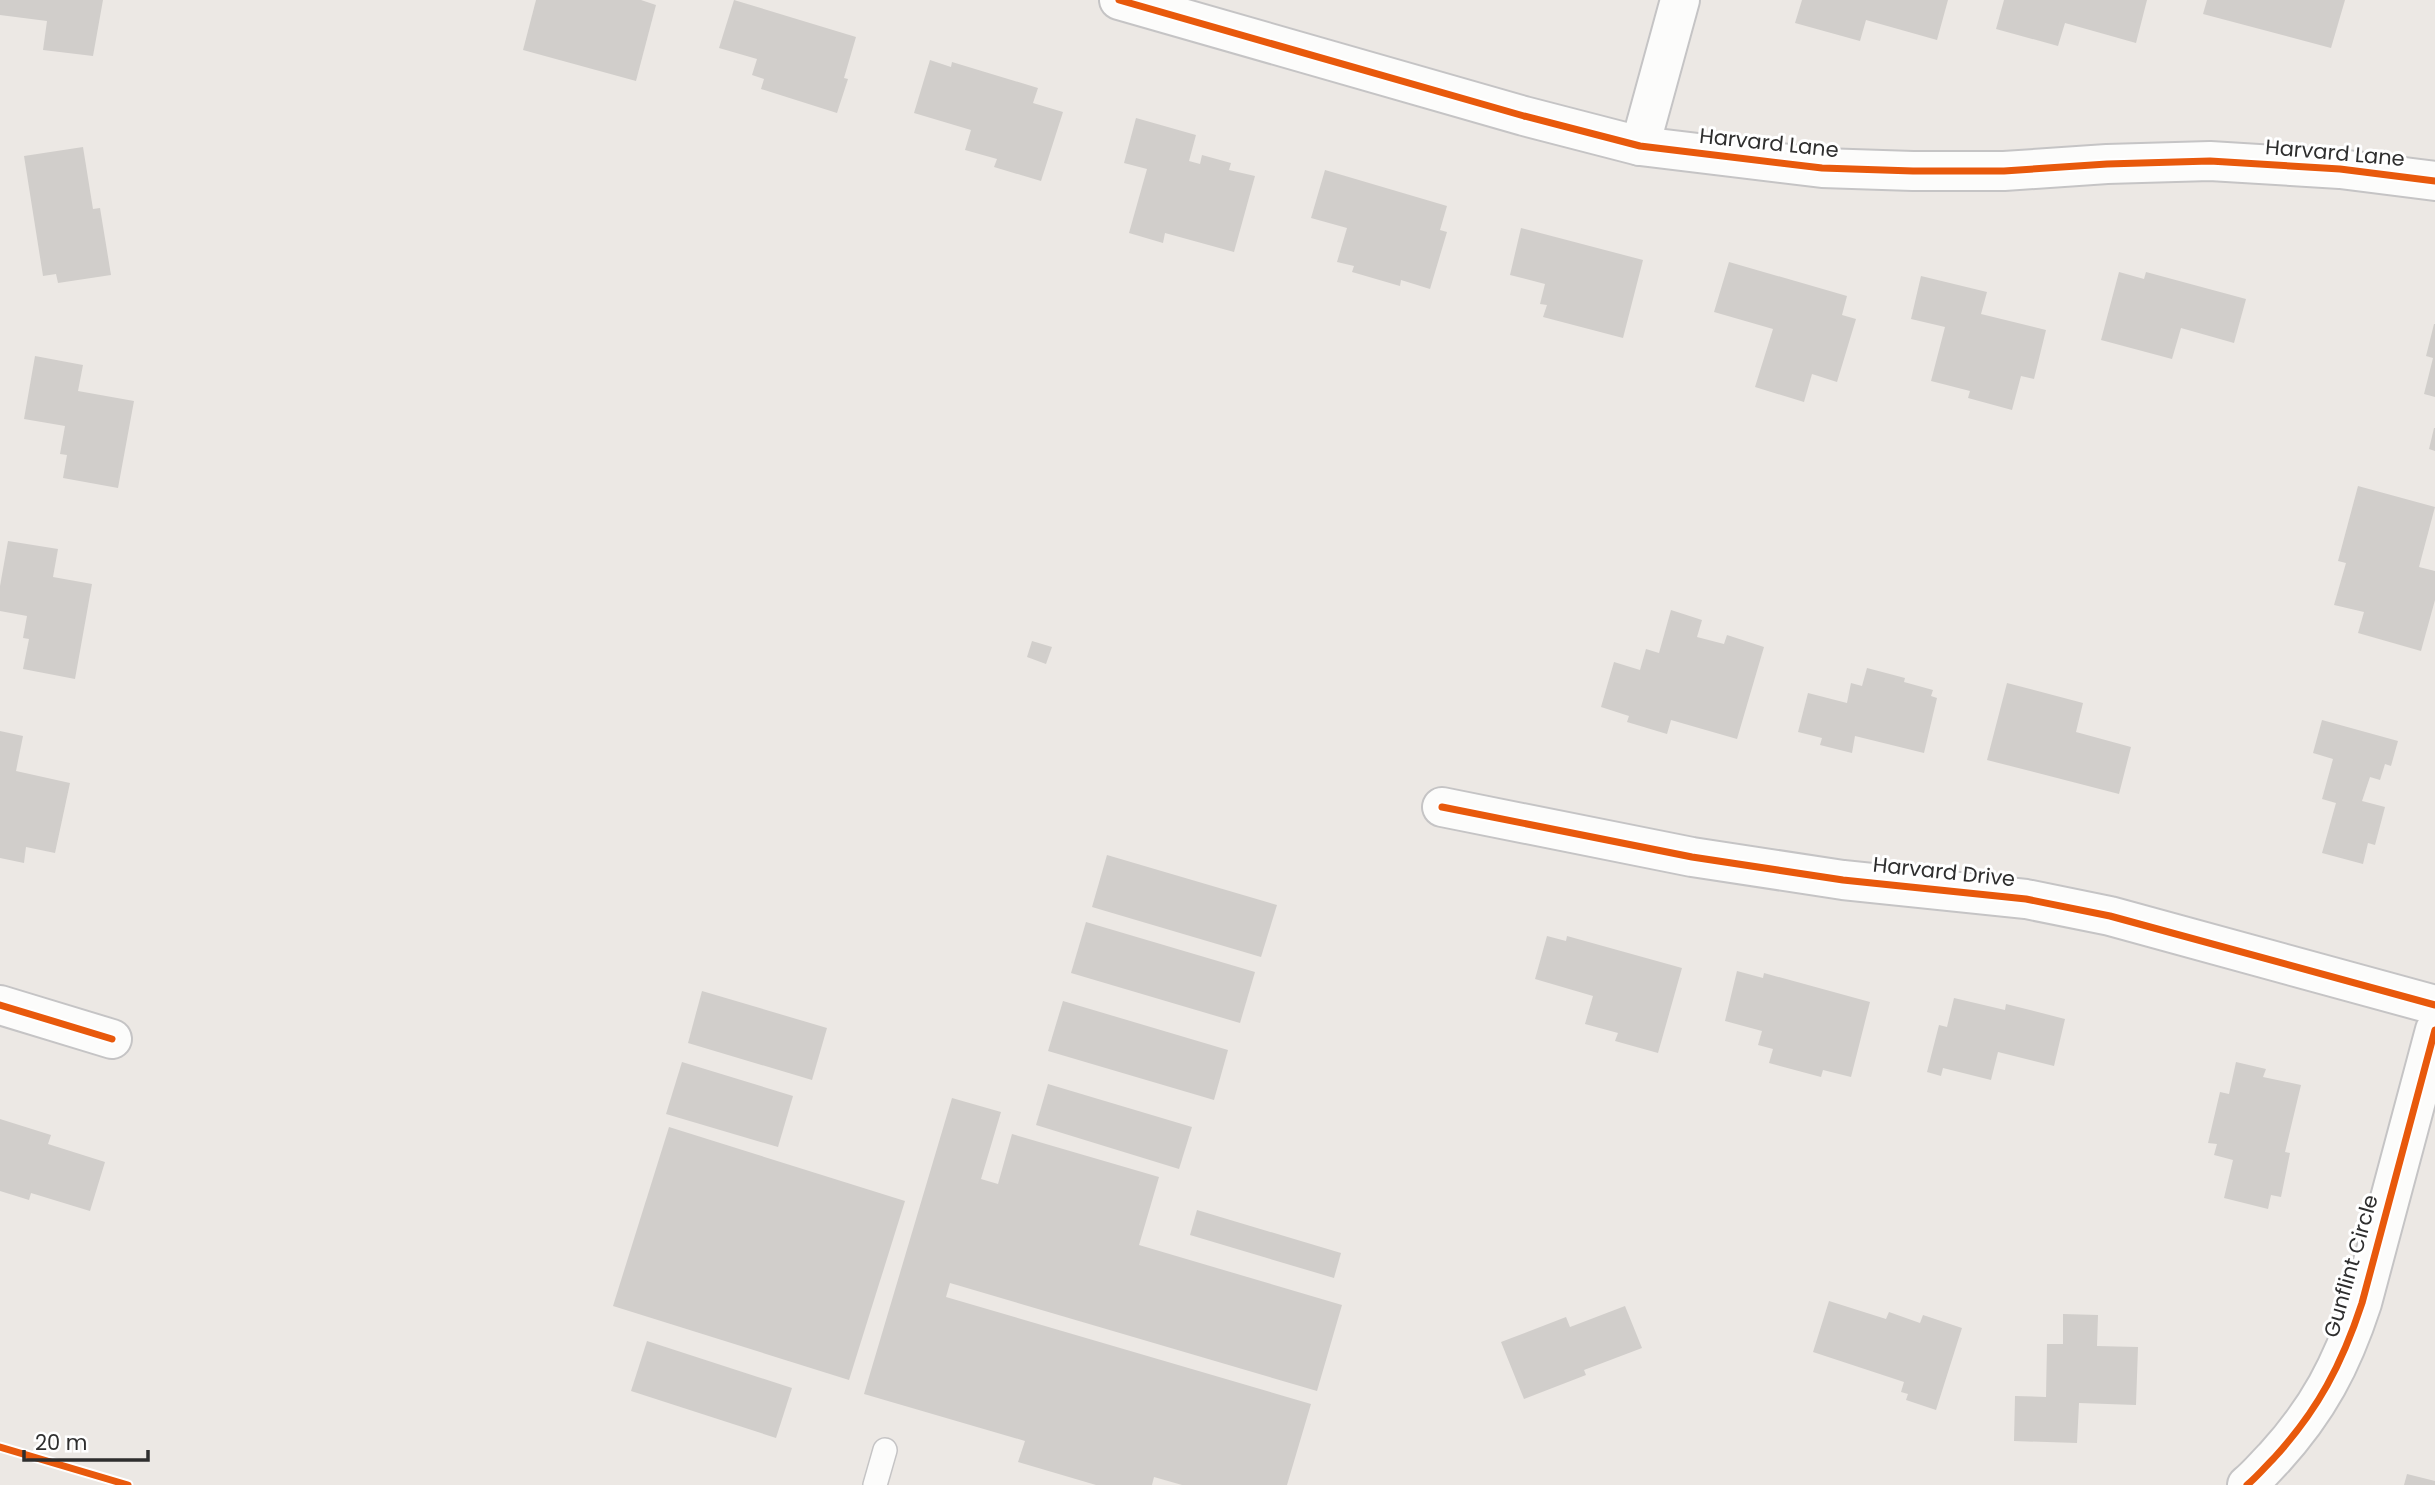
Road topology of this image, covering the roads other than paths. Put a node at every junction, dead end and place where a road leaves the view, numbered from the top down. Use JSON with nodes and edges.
{"nodes":[{"id":1,"x":1119,"y":0,"type":"edge"},
{"id":2,"x":1680,"y":0,"type":"edge"},
{"id":3,"x":1640,"y":146,"type":"junction"},
{"id":4,"x":2435,"y":181,"type":"edge"},
{"id":5,"x":1442,"y":807,"type":"dead end"},
{"id":6,"x":0,"y":1005,"type":"edge"},
{"id":7,"x":2435,"y":1005,"type":"edge"},
{"id":8,"x":2435,"y":1030,"type":"edge"},
{"id":9,"x":112,"y":1039,"type":"dead end"},
{"id":10,"x":886,"y":1450,"type":"dead end"},
{"id":11,"x":875,"y":1485,"type":"edge"},
{"id":12,"x":2247,"y":1485,"type":"edge"}],
"edges":[{"from":1,"to":3,"type":"street","name":"Harvard Lane"},
{"from":2,"to":3,"type":"street"},
{"from":3,"to":4,"type":"street","name":"Harvard Lane"},
{"from":5,"to":7,"type":"street","name":"Harvard Drive"},
{"from":6,"to":9,"type":"street"},
{"from":8,"to":12,"type":"street","name":"Gunflint Circle"},
{"from":10,"to":11,"type":"lane"}]}
